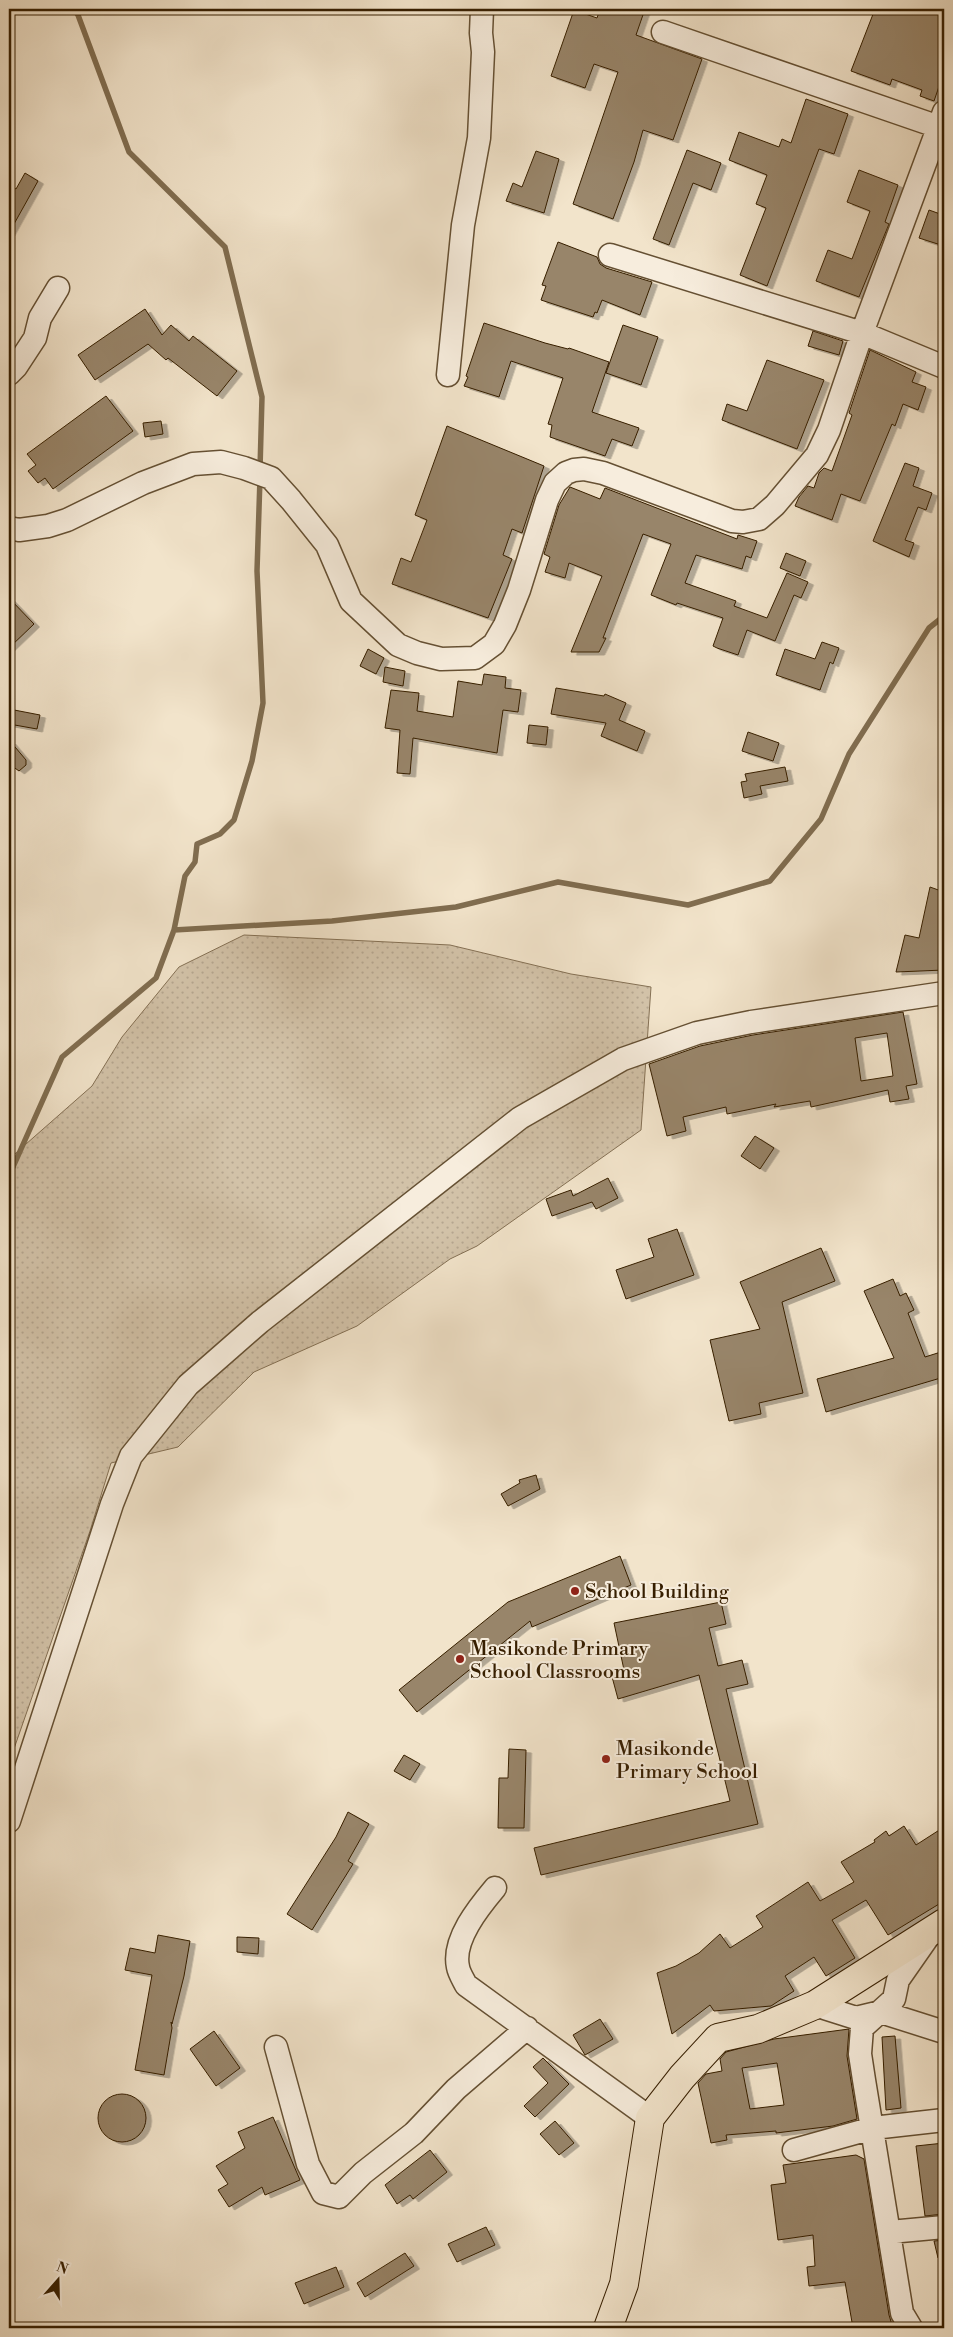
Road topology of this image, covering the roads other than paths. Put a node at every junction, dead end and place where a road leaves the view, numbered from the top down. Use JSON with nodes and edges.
{"nodes":[{"id":1,"x":482,"y":9,"type":"edge"},
{"id":2,"x":663,"y":32,"type":"dead end"},
{"id":3,"x":942,"y":120,"type":"edge"},
{"id":4,"x":610,"y":255,"type":"dead end"},
{"id":5,"x":58,"y":288,"type":"dead end"},
{"id":6,"x":862,"y":333,"type":"junction"},
{"id":7,"x":944,"y":367,"type":"edge"},
{"id":8,"x":9,"y":374,"type":"edge"},
{"id":9,"x":448,"y":375,"type":"dead end"},
{"id":10,"x":9,"y":528,"type":"edge"},
{"id":11,"x":944,"y":993,"type":"edge"},
{"id":12,"x":9,"y":1821,"type":"edge"},
{"id":13,"x":495,"y":1888,"type":"dead end"},
{"id":14,"x":939,"y":1926,"type":"edge"},
{"id":15,"x":815,"y":2005,"type":"junction"},
{"id":16,"x":881,"y":2012,"type":"junction"},
{"id":17,"x":527,"y":2028,"type":"junction"},
{"id":18,"x":944,"y":2032,"type":"edge"},
{"id":19,"x":276,"y":2047,"type":"dead end"},
{"id":20,"x":650,"y":2118,"type":"junction"},
{"id":21,"x":944,"y":2120,"type":"edge"},
{"id":22,"x":873,"y":2128,"type":"junction"},
{"id":23,"x":794,"y":2150,"type":"dead end"},
{"id":24,"x":944,"y":2227,"type":"edge"},
{"id":25,"x":890,"y":2232,"type":"junction"},
{"id":26,"x":608,"y":2328,"type":"edge"},
{"id":27,"x":911,"y":2328,"type":"edge"}],
"edges":[{"from":1,"to":9,"type":"street"},
{"from":2,"to":3,"type":"street"},
{"from":3,"to":6,"type":"street"},
{"from":4,"to":6,"type":"street"},
{"from":5,"to":8,"type":"street"},
{"from":6,"to":7,"type":"street"},
{"from":6,"to":10,"type":"street"},
{"from":11,"to":12,"type":"street"},
{"from":13,"to":17,"type":"street"},
{"from":14,"to":15,"type":"main road"},
{"from":14,"to":16,"type":"street"},
{"from":15,"to":16,"type":"street"},
{"from":15,"to":20,"type":"main road"},
{"from":16,"to":18,"type":"street"},
{"from":16,"to":22,"type":"street"},
{"from":17,"to":19,"type":"street"},
{"from":17,"to":20,"type":"street"},
{"from":20,"to":26,"type":"main road"},
{"from":21,"to":22,"type":"street"},
{"from":22,"to":23,"type":"street"},
{"from":22,"to":25,"type":"street"},
{"from":24,"to":25,"type":"street"},
{"from":25,"to":27,"type":"street"}]}
